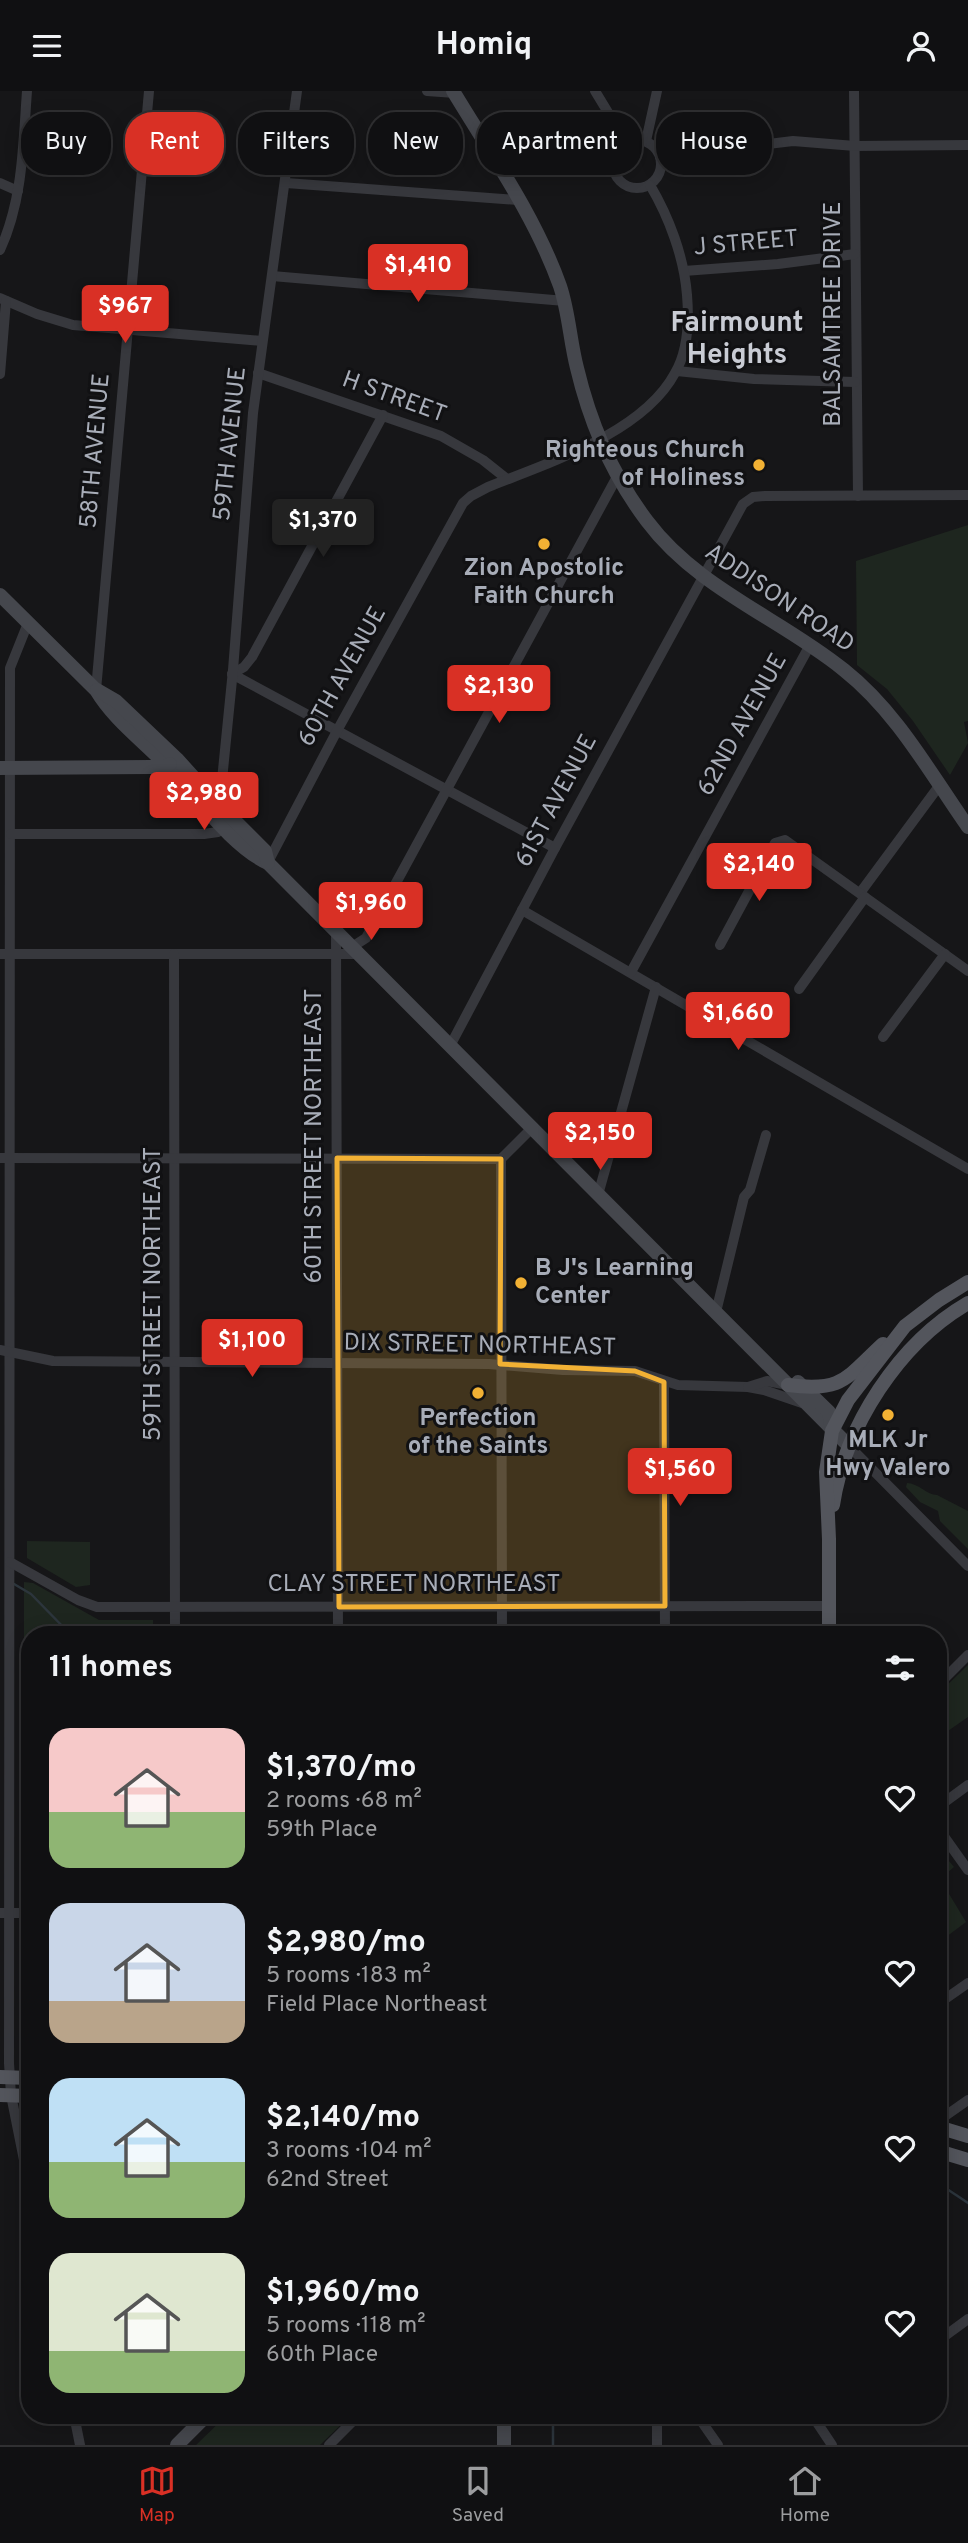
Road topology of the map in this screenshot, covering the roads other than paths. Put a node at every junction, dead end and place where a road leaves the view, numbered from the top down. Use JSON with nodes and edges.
{"nodes":[{"id":1,"x":27,"y":91,"type":"edge"},
{"id":2,"x":149,"y":91,"type":"edge"},
{"id":3,"x":297,"y":91,"type":"edge"},
{"id":4,"x":427,"y":91,"type":"edge"},
{"id":5,"x":595,"y":91,"type":"edge"},
{"id":6,"x":657,"y":91,"type":"edge"},
{"id":7,"x":854,"y":91,"type":"edge"},
{"id":8,"x":454,"y":92,"type":"edge"},
{"id":9,"x":608,"y":112,"type":"edge"},
{"id":10,"x":642,"y":140,"type":"edge"},
{"id":11,"x":646,"y":141,"type":"junction"},
{"id":12,"x":772,"y":142,"type":"edge"},
{"id":13,"x":968,"y":145,"type":"edge"},
{"id":14,"x":855,"y":146,"type":"junction"},
{"id":15,"x":656,"y":150,"type":"edge"},
{"id":16,"x":615,"y":175,"type":"edge"},
{"id":17,"x":659,"y":175,"type":"edge"},
{"id":18,"x":0,"y":183,"type":"edge"},
{"id":19,"x":286,"y":183,"type":"junction"},
{"id":20,"x":650,"y":185,"type":"junction"},
{"id":21,"x":18,"y":191,"type":"junction"},
{"id":22,"x":518,"y":200,"type":"junction"},
{"id":23,"x":0,"y":250,"type":"edge"},
{"id":24,"x":855,"y":254,"type":"junction"},
{"id":25,"x":684,"y":271,"type":"junction"},
{"id":26,"x":272,"y":276,"type":"junction"},
{"id":27,"x":3,"y":300,"type":"edge"},
{"id":28,"x":565,"y":301,"type":"junction"},
{"id":29,"x":127,"y":329,"type":"junction"},
{"id":30,"x":262,"y":341,"type":"junction"},
{"id":31,"x":677,"y":372,"type":"junction"},
{"id":32,"x":258,"y":373,"type":"junction"},
{"id":33,"x":0,"y":374,"type":"edge"},
{"id":34,"x":855,"y":382,"type":"junction"},
{"id":35,"x":383,"y":415,"type":"junction"},
{"id":36,"x":600,"y":440,"type":"junction"},
{"id":37,"x":618,"y":475,"type":"junction"},
{"id":38,"x":507,"y":479,"type":"junction"},
{"id":39,"x":968,"y":495,"type":"edge"},
{"id":40,"x":858,"y":496,"type":"junction"},
{"id":41,"x":702,"y":577,"type":"junction"},
{"id":42,"x":0,"y":595,"type":"edge"},
{"id":43,"x":28,"y":623,"type":"junction"},
{"id":44,"x":810,"y":645,"type":"junction"},
{"id":45,"x":232,"y":674,"type":"junction"},
{"id":46,"x":96,"y":690,"type":"junction"},
{"id":47,"x":338,"y":729,"type":"junction"},
{"id":48,"x":172,"y":762,"type":"junction"},
{"id":49,"x":5,"y":768,"type":"edge"},
{"id":50,"x":939,"y":786,"type":"junction"},
{"id":51,"x":447,"y":788,"type":"junction"},
{"id":52,"x":215,"y":801,"type":"junction"},
{"id":53,"x":968,"y":827,"type":"edge"},
{"id":54,"x":225,"y":828,"type":"junction"},
{"id":55,"x":11,"y":834,"type":"junction"},
{"id":56,"x":555,"y":848,"type":"junction"},
{"id":57,"x":268,"y":863,"type":"junction"},
{"id":58,"x":862,"y":895,"type":"junction"},
{"id":59,"x":522,"y":910,"type":"junction"},
{"id":60,"x":336,"y":932,"type":"junction"},
{"id":61,"x":720,"y":945,"type":"dead end"},
{"id":62,"x":355,"y":951,"type":"junction"},
{"id":63,"x":5,"y":954,"type":"edge"},
{"id":64,"x":174,"y":954,"type":"junction"},
{"id":65,"x":336,"y":954,"type":"junction"},
{"id":66,"x":945,"y":954,"type":"junction"},
{"id":67,"x":968,"y":971,"type":"edge"},
{"id":68,"x":631,"y":972,"type":"junction"},
{"id":69,"x":656,"y":987,"type":"junction"},
{"id":70,"x":799,"y":989,"type":"dead end"},
{"id":71,"x":883,"y":1037,"type":"dead end"},
{"id":72,"x":450,"y":1046,"type":"junction"},
{"id":73,"x":531,"y":1128,"type":"junction"},
{"id":74,"x":766,"y":1135,"type":"dead end"},
{"id":75,"x":5,"y":1158,"type":"edge"},
{"id":76,"x":174,"y":1158,"type":"junction"},
{"id":77,"x":337,"y":1158,"type":"junction"},
{"id":78,"x":500,"y":1159,"type":"junction"},
{"id":79,"x":968,"y":1169,"type":"edge"},
{"id":80,"x":598,"y":1195,"type":"junction"},
{"id":81,"x":968,"y":1282,"type":"edge"},
{"id":82,"x":968,"y":1303,"type":"edge"},
{"id":83,"x":721,"y":1317,"type":"junction"},
{"id":84,"x":905,"y":1326,"type":"junction"},
{"id":85,"x":5,"y":1351,"type":"edge"},
{"id":86,"x":174,"y":1363,"type":"junction"},
{"id":87,"x":337,"y":1364,"type":"junction"},
{"id":88,"x":500,"y":1364,"type":"junction"},
{"id":89,"x":664,"y":1382,"type":"junction"},
{"id":90,"x":788,"y":1385,"type":"junction"},
{"id":91,"x":748,"y":1387,"type":"junction"},
{"id":92,"x":804,"y":1387,"type":"junction"},
{"id":93,"x":814,"y":1411,"type":"junction"},
{"id":94,"x":832,"y":1431,"type":"junction"},
{"id":95,"x":848,"y":1445,"type":"junction"},
{"id":96,"x":829,"y":1539,"type":"junction"},
{"id":97,"x":968,"y":1566,"type":"edge"},
{"id":98,"x":10,"y":1567,"type":"junction"},
{"id":99,"x":7,"y":1600,"type":"edge"},
{"id":100,"x":176,"y":1605,"type":"junction"},
{"id":101,"x":502,"y":1606,"type":"junction"},
{"id":102,"x":665,"y":1606,"type":"junction"},
{"id":103,"x":829,"y":1606,"type":"junction"},
{"id":104,"x":338,"y":1607,"type":"junction"},
{"id":105,"x":175,"y":1626,"type":"edge"},
{"id":106,"x":338,"y":1626,"type":"edge"},
{"id":107,"x":502,"y":1626,"type":"edge"},
{"id":108,"x":665,"y":1626,"type":"edge"},
{"id":109,"x":829,"y":1626,"type":"edge"},
{"id":110,"x":968,"y":1655,"type":"edge"},
{"id":111,"x":947,"y":1676,"type":"edge"},
{"id":112,"x":968,"y":1786,"type":"edge"},
{"id":113,"x":947,"y":1801,"type":"edge"},
{"id":114,"x":947,"y":1841,"type":"edge"},
{"id":115,"x":968,"y":1870,"type":"edge"},
{"id":116,"x":5,"y":1913,"type":"edge"},
{"id":117,"x":968,"y":1983,"type":"edge"},
{"id":118,"x":947,"y":1998,"type":"edge"},
{"id":119,"x":5,"y":2077,"type":"edge"},
{"id":120,"x":6,"y":2095,"type":"edge"},
{"id":121,"x":968,"y":2100,"type":"edge"},
{"id":122,"x":947,"y":2117,"type":"edge"},
{"id":123,"x":947,"y":2128,"type":"edge"},
{"id":124,"x":968,"y":2136,"type":"edge"},
{"id":125,"x":21,"y":2154,"type":"edge"},
{"id":126,"x":947,"y":2154,"type":"edge"},
{"id":127,"x":968,"y":2161,"type":"edge"},
{"id":128,"x":968,"y":2319,"type":"edge"},
{"id":129,"x":947,"y":2334,"type":"edge"},
{"id":130,"x":76,"y":2424,"type":"edge"},
{"id":131,"x":198,"y":2424,"type":"edge"},
{"id":132,"x":350,"y":2424,"type":"edge"},
{"id":133,"x":504,"y":2424,"type":"edge"},
{"id":134,"x":657,"y":2424,"type":"edge"},
{"id":135,"x":703,"y":2424,"type":"edge"},
{"id":136,"x":818,"y":2424,"type":"edge"},
{"id":137,"x":80,"y":2445,"type":"edge"},
{"id":138,"x":177,"y":2445,"type":"edge"},
{"id":139,"x":329,"y":2445,"type":"edge"},
{"id":140,"x":504,"y":2445,"type":"edge"},
{"id":141,"x":657,"y":2445,"type":"edge"},
{"id":142,"x":718,"y":2445,"type":"edge"},
{"id":143,"x":832,"y":2445,"type":"edge"}],
"edges":[{"from":1,"to":21,"type":"street"},
{"from":2,"to":29,"type":"street","name":"58TH AVENUE"},
{"from":3,"to":19,"type":"street","name":"59TH AVENUE"},
{"from":4,"to":8,"type":"street"},
{"from":5,"to":9,"type":"street"},
{"from":6,"to":11,"type":"street"},
{"from":7,"to":14,"type":"street","name":"BALSAMTREE DRIVE"},
{"from":8,"to":22,"type":"main road","name":"ADDISON ROAD"},
{"from":10,"to":11,"type":"street"},
{"from":11,"to":15,"type":"street"},
{"from":12,"to":14,"type":"street"},
{"from":13,"to":14,"type":"street"},
{"from":14,"to":24,"type":"street","name":"BALSAMTREE DRIVE"},
{"from":16,"to":20,"type":"street"},
{"from":17,"to":20,"type":"street"},
{"from":18,"to":21,"type":"street"},
{"from":19,"to":22,"type":"street"},
{"from":19,"to":26,"type":"street","name":"59TH AVENUE"},
{"from":20,"to":25,"type":"street","name":"60TH AVENUE"},
{"from":21,"to":23,"type":"street"},
{"from":22,"to":28,"type":"main road","name":"ADDISON ROAD"},
{"from":24,"to":25,"type":"street","name":"J STREET"},
{"from":24,"to":34,"type":"street","name":"BALSAMTREE DRIVE"},
{"from":25,"to":31,"type":"street","name":"60TH AVENUE"},
{"from":26,"to":28,"type":"street"},
{"from":26,"to":30,"type":"street","name":"59TH AVENUE"},
{"from":27,"to":29,"type":"street"},
{"from":27,"to":33,"type":"street"},
{"from":28,"to":36,"type":"main road","name":"ADDISON ROAD"},
{"from":29,"to":30,"type":"street"},
{"from":29,"to":46,"type":"street","name":"58TH AVENUE"},
{"from":30,"to":32,"type":"street","name":"59TH AVENUE"},
{"from":31,"to":34,"type":"street"},
{"from":31,"to":36,"type":"street","name":"60TH AVENUE"},
{"from":32,"to":35,"type":"street","name":"H STREET"},
{"from":32,"to":45,"type":"street","name":"59TH AVENUE"},
{"from":34,"to":40,"type":"street","name":"BALSAMTREE DRIVE"},
{"from":35,"to":38,"type":"street","name":"H STREET"},
{"from":35,"to":45,"type":"street"},
{"from":36,"to":37,"type":"main road","name":"ADDISON ROAD"},
{"from":36,"to":38,"type":"street","name":"60TH AVENUE"},
{"from":37,"to":41,"type":"main road","name":"ADDISON ROAD"},
{"from":37,"to":51,"type":"street"},
{"from":38,"to":47,"type":"street","name":"60TH AVENUE"},
{"from":39,"to":40,"type":"street","name":"61ST AVENUE"},
{"from":40,"to":41,"type":"street","name":"61ST AVENUE"},
{"from":41,"to":44,"type":"main road","name":"ADDISON ROAD"},
{"from":41,"to":56,"type":"street","name":"61ST AVENUE"},
{"from":42,"to":43,"type":"main road"},
{"from":43,"to":46,"type":"main road"},
{"from":43,"to":49,"type":"street"},
{"from":44,"to":50,"type":"main road","name":"ADDISON ROAD"},
{"from":44,"to":68,"type":"street","name":"62ND AVENUE"},
{"from":45,"to":47,"type":"street"},
{"from":45,"to":52,"type":"street","name":"59TH AVENUE"},
{"from":46,"to":48,"type":"main road"},
{"from":47,"to":51,"type":"street"},
{"from":47,"to":57,"type":"street","name":"60TH AVENUE"},
{"from":48,"to":49,"type":"main road"},
{"from":48,"to":52,"type":"main road"},
{"from":48,"to":54,"type":"main road"},
{"from":49,"to":55,"type":"street"},
{"from":50,"to":53,"type":"main road","name":"ADDISON ROAD"},
{"from":50,"to":58,"type":"street"},
{"from":51,"to":56,"type":"street"},
{"from":51,"to":62,"type":"street"},
{"from":52,"to":57,"type":"main road"},
{"from":54,"to":55,"type":"street"},
{"from":54,"to":57,"type":"main road"},
{"from":55,"to":63,"type":"street"},
{"from":56,"to":59,"type":"street","name":"61ST AVENUE"},
{"from":57,"to":60,"type":"main road"},
{"from":58,"to":61,"type":"street"},
{"from":58,"to":66,"type":"street"},
{"from":58,"to":70,"type":"street"},
{"from":59,"to":68,"type":"street"},
{"from":59,"to":72,"type":"street","name":"61ST AVENUE"},
{"from":60,"to":62,"type":"main road"},
{"from":60,"to":65,"type":"street","name":"60TH STREET NORTHEAST"},
{"from":62,"to":65,"type":"street"},
{"from":62,"to":72,"type":"main road"},
{"from":63,"to":64,"type":"street"},
{"from":63,"to":75,"type":"street"},
{"from":64,"to":65,"type":"street"},
{"from":64,"to":76,"type":"street","name":"59TH STREET NORTHEAST"},
{"from":65,"to":77,"type":"street","name":"60TH STREET NORTHEAST"},
{"from":66,"to":67,"type":"street"},
{"from":66,"to":71,"type":"street"},
{"from":68,"to":69,"type":"street"},
{"from":69,"to":79,"type":"street"},
{"from":69,"to":80,"type":"street"},
{"from":72,"to":73,"type":"main road"},
{"from":73,"to":78,"type":"street"},
{"from":73,"to":80,"type":"main road"},
{"from":74,"to":83,"type":"street"},
{"from":75,"to":76,"type":"street"},
{"from":75,"to":85,"type":"street"},
{"from":76,"to":77,"type":"street"},
{"from":76,"to":86,"type":"street","name":"59TH STREET NORTHEAST"},
{"from":77,"to":78,"type":"street"},
{"from":77,"to":87,"type":"street","name":"60TH STREET NORTHEAST"},
{"from":78,"to":88,"type":"street"},
{"from":80,"to":83,"type":"main road"},
{"from":81,"to":84,"type":"main road"},
{"from":82,"to":95,"type":"main road"},
{"from":83,"to":90,"type":"main road"},
{"from":83,"to":92,"type":"main road"},
{"from":84,"to":92,"type":"main road"},
{"from":84,"to":94,"type":"main road"},
{"from":85,"to":86,"type":"street","name":"DIX STREET NORTHEAST"},
{"from":85,"to":98,"type":"street"},
{"from":86,"to":87,"type":"street","name":"DIX STREET NORTHEAST"},
{"from":86,"to":100,"type":"street","name":"59TH STREET NORTHEAST"},
{"from":87,"to":88,"type":"street","name":"DIX STREET NORTHEAST"},
{"from":87,"to":104,"type":"street","name":"60TH STREET NORTHEAST"},
{"from":88,"to":89,"type":"street","name":"DIX STREET NORTHEAST"},
{"from":88,"to":101,"type":"street"},
{"from":89,"to":91,"type":"street","name":"DIX STREET NORTHEAST"},
{"from":89,"to":102,"type":"street"},
{"from":90,"to":91,"type":"street","name":"DIX STREET NORTHEAST"},
{"from":90,"to":92,"type":"main road"},
{"from":90,"to":93,"type":"main road"},
{"from":91,"to":93,"type":"street","name":"DIX STREET NORTHEAST"},
{"from":92,"to":94,"type":"main road"},
{"from":93,"to":94,"type":"main road"},
{"from":94,"to":95,"type":"main road"},
{"from":94,"to":96,"type":"main road"},
{"from":95,"to":96,"type":"main road"},
{"from":95,"to":97,"type":"street"},
{"from":96,"to":103,"type":"main road"},
{"from":98,"to":99,"type":"street"},
{"from":98,"to":100,"type":"street","name":"CLAY STREET NORTHEAST"},
{"from":99,"to":116,"type":"street"},
{"from":100,"to":104,"type":"street","name":"CLAY STREET NORTHEAST"},
{"from":100,"to":105,"type":"street","name":"59TH STREET NORTHEAST"},
{"from":101,"to":102,"type":"street","name":"CLAY STREET NORTHEAST"},
{"from":101,"to":104,"type":"street","name":"CLAY STREET NORTHEAST"},
{"from":101,"to":107,"type":"street"},
{"from":102,"to":103,"type":"street","name":"CLAY STREET NORTHEAST"},
{"from":102,"to":108,"type":"street"},
{"from":103,"to":109,"type":"main road"},
{"from":104,"to":106,"type":"street","name":"60TH STREET NORTHEAST"},
{"from":110,"to":111,"type":"street"},
{"from":112,"to":113,"type":"street"},
{"from":114,"to":115,"type":"street"},
{"from":116,"to":119,"type":"street"},
{"from":117,"to":118,"type":"street"},
{"from":119,"to":120,"type":"street"},
{"from":120,"to":125,"type":"street"},
{"from":121,"to":122,"type":"street"},
{"from":123,"to":124,"type":"main road"},
{"from":126,"to":127,"type":"main road"},
{"from":128,"to":129,"type":"street"},
{"from":130,"to":137,"type":"street"},
{"from":131,"to":138,"type":"main road"},
{"from":132,"to":139,"type":"street"},
{"from":133,"to":140,"type":"main road"},
{"from":134,"to":141,"type":"street"},
{"from":135,"to":142,"type":"street"},
{"from":136,"to":143,"type":"street"}]}
